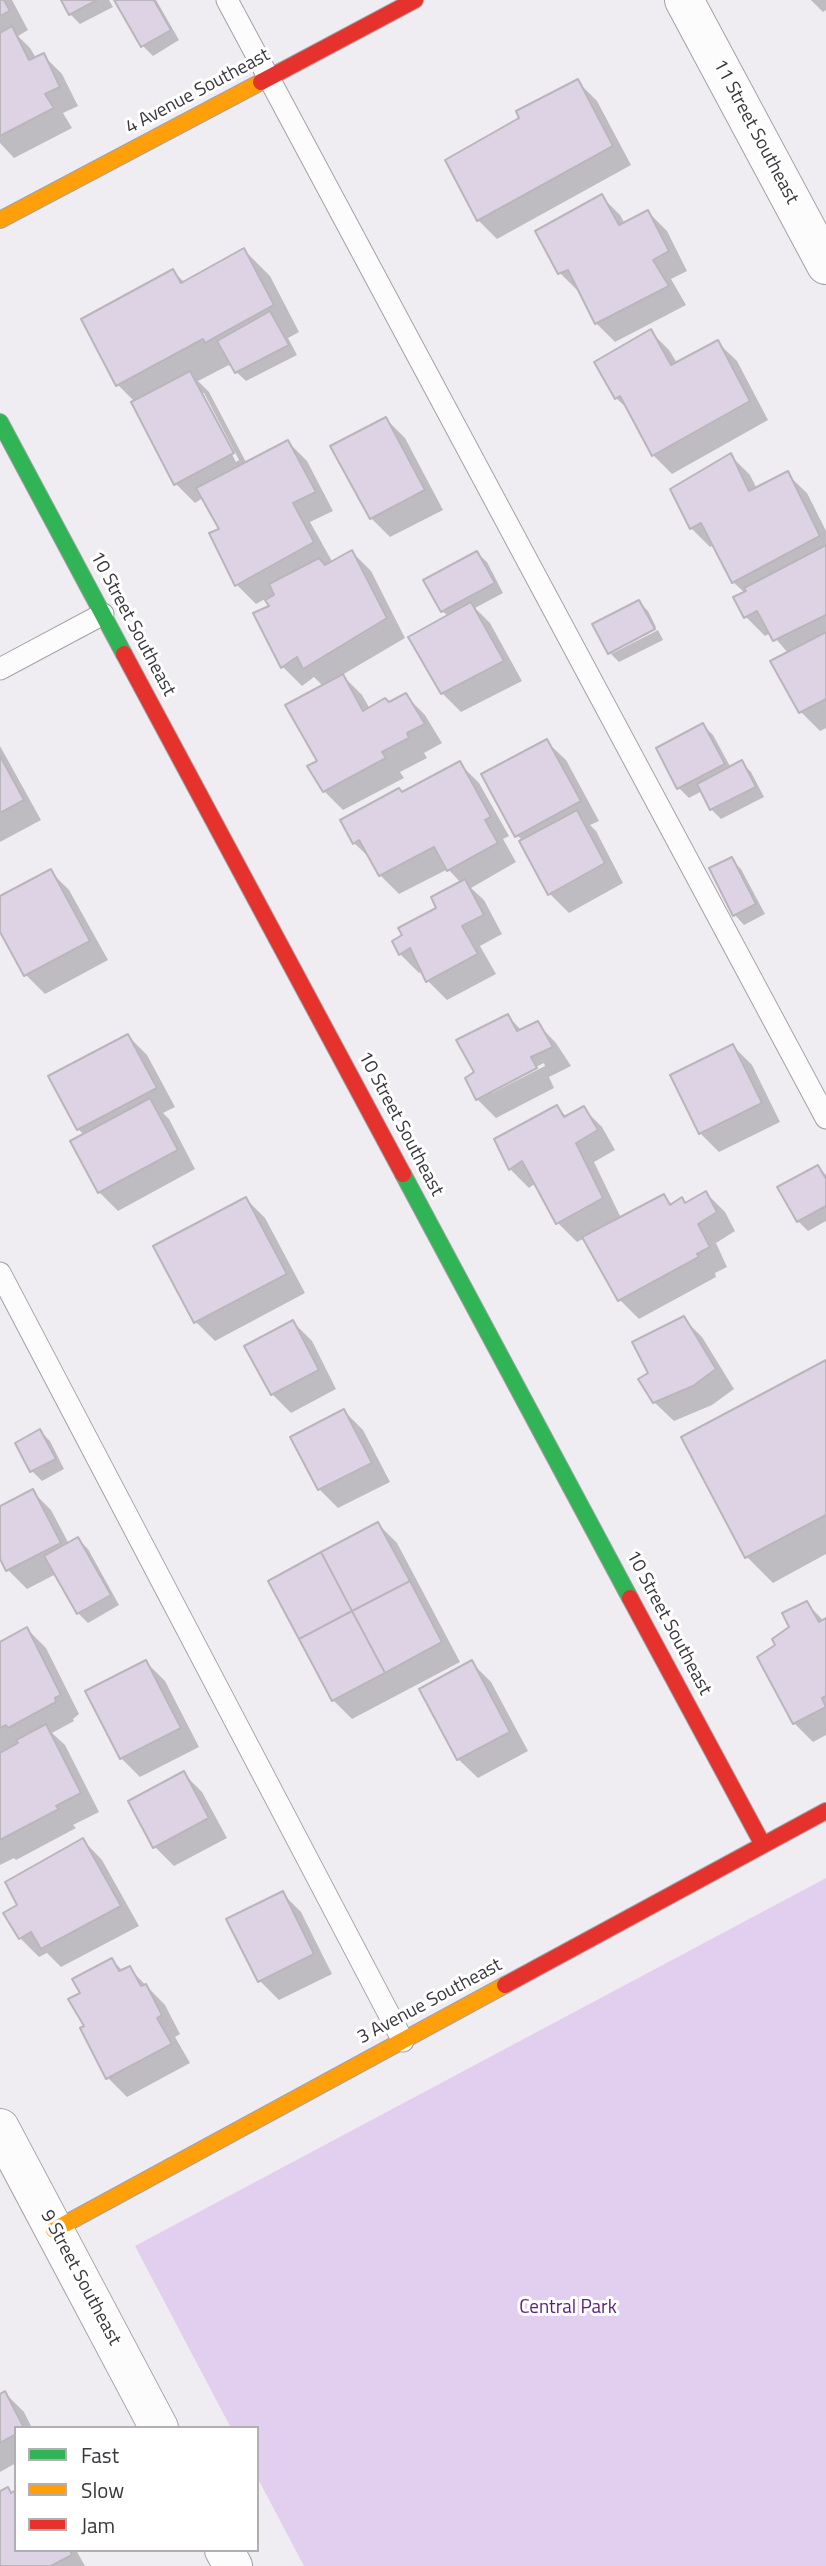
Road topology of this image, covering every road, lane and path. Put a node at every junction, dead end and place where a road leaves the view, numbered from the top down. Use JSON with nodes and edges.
{"nodes":[{"id":1,"x":227,"y":0,"type":"edge"},
{"id":2,"x":415,"y":0,"type":"edge"},
{"id":3,"x":684,"y":0,"type":"edge"},
{"id":4,"x":268,"y":78,"type":"junction"},
{"id":5,"x":0,"y":220,"type":"edge"},
{"id":6,"x":826,"y":265,"type":"edge"},
{"id":7,"x":0,"y":422,"type":"edge"},
{"id":8,"x":103,"y":614,"type":"junction"},
{"id":9,"x":0,"y":669,"type":"edge"},
{"id":10,"x":826,"y":1118,"type":"edge"},
{"id":11,"x":0,"y":1273,"type":"edge"},
{"id":12,"x":826,"y":1811,"type":"edge"},
{"id":13,"x":764,"y":1845,"type":"junction"},
{"id":14,"x":403,"y":2041,"type":"junction"},
{"id":15,"x":0,"y":2128,"type":"edge"},
{"id":16,"x":54,"y":2230,"type":"junction"},
{"id":17,"x":158,"y":2426,"type":"edge"}],
"edges":[{"from":1,"to":4,"type":"lane"},
{"from":2,"to":4,"type":"street","name":"4 Avenue Southeast"},
{"from":3,"to":6,"type":"street","name":"11 Street Southeast"},
{"from":4,"to":5,"type":"street","name":"4 Avenue Southeast"},
{"from":4,"to":10,"type":"lane"},
{"from":7,"to":8,"type":"street","name":"10 Street Southeast"},
{"from":8,"to":9,"type":"lane"},
{"from":8,"to":13,"type":"street","name":"10 Street Southeast"},
{"from":11,"to":14,"type":"lane"},
{"from":12,"to":13,"type":"street","name":"3 Avenue Southeast"},
{"from":13,"to":14,"type":"street","name":"3 Avenue Southeast"},
{"from":14,"to":16,"type":"street","name":"3 Avenue Southeast"},
{"from":15,"to":16,"type":"street","name":"9 Street Southeast"},
{"from":16,"to":17,"type":"street","name":"9 Street Southeast"}]}
